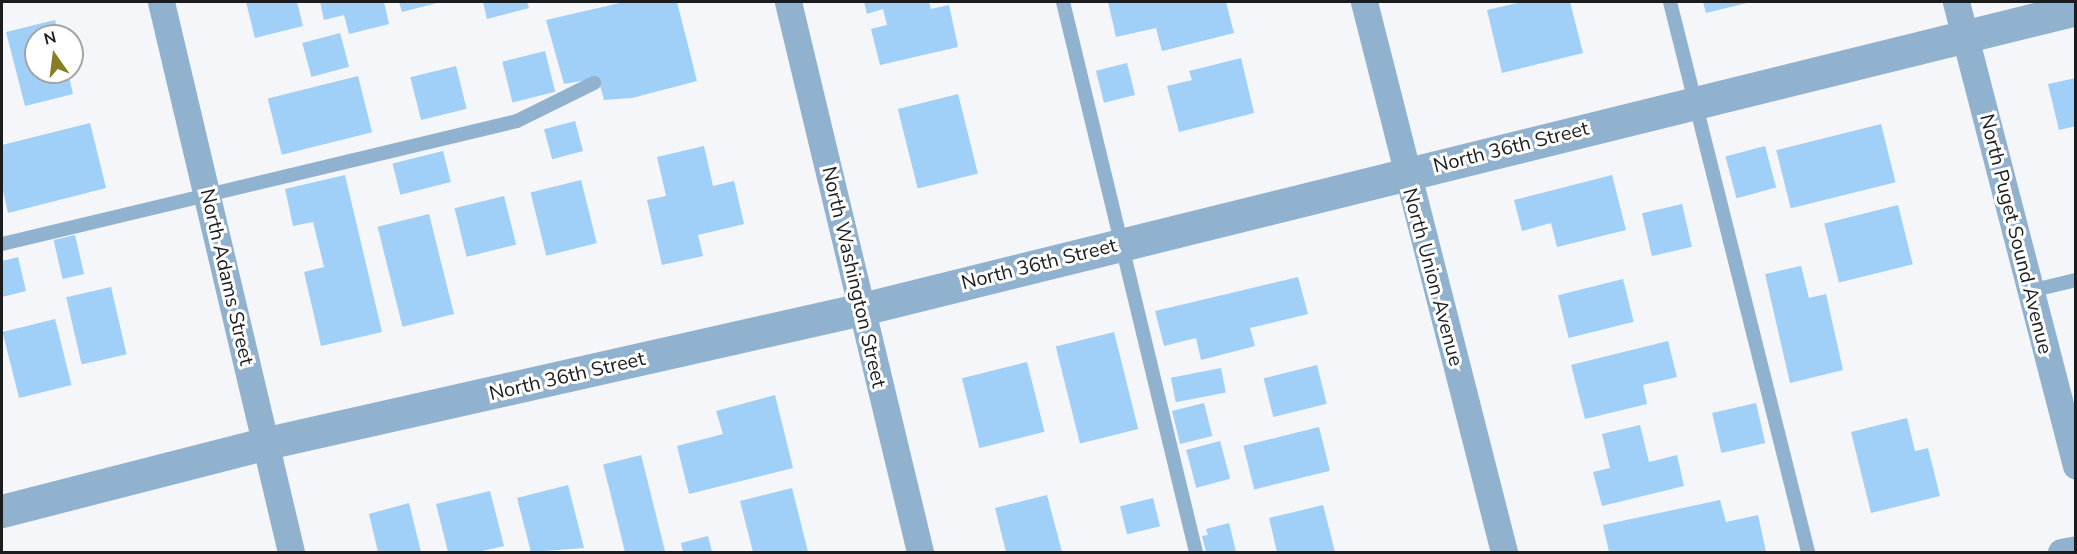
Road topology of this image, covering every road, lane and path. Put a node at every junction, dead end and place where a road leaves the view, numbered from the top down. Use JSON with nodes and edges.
{"nodes":[{"id":1,"x":161,"y":2,"type":"edge"},
{"id":2,"x":788,"y":2,"type":"edge"},
{"id":3,"x":1063,"y":2,"type":"edge"},
{"id":4,"x":1364,"y":2,"type":"edge"},
{"id":5,"x":1670,"y":2,"type":"edge"},
{"id":6,"x":1956,"y":2,"type":"edge"},
{"id":7,"x":2076,"y":9,"type":"edge"},
{"id":8,"x":1965,"y":35,"type":"junction"},
{"id":9,"x":594,"y":83,"type":"dead end"},
{"id":10,"x":1696,"y":101,"type":"junction"},
{"id":11,"x":1406,"y":174,"type":"junction"},
{"id":12,"x":207,"y":195,"type":"junction"},
{"id":13,"x":1119,"y":243,"type":"junction"},
{"id":14,"x":2,"y":244,"type":"edge"},
{"id":15,"x":2076,"y":280,"type":"edge"},
{"id":16,"x":2031,"y":291,"type":"junction"},
{"id":17,"x":861,"y":309,"type":"junction"},
{"id":18,"x":267,"y":443,"type":"junction"},
{"id":19,"x":2076,"y":466,"type":"edge"},
{"id":20,"x":2,"y":511,"type":"edge"},
{"id":21,"x":2076,"y":549,"type":"edge"},
{"id":22,"x":291,"y":552,"type":"edge"},
{"id":23,"x":920,"y":552,"type":"edge"},
{"id":24,"x":1196,"y":552,"type":"edge"},
{"id":25,"x":1504,"y":552,"type":"edge"},
{"id":26,"x":1808,"y":552,"type":"edge"},
{"id":27,"x":2061,"y":552,"type":"edge"}],
"edges":[{"from":1,"to":12,"type":"street","name":"North Adams Street"},
{"from":2,"to":17,"type":"street","name":"North Washington Street"},
{"from":3,"to":13,"type":"lane"},
{"from":4,"to":11,"type":"street","name":"North Union Avenue"},
{"from":5,"to":10,"type":"lane"},
{"from":6,"to":8,"type":"street","name":"North Puget Sound Avenue"},
{"from":7,"to":8,"type":"street","name":"North 36th Street"},
{"from":8,"to":10,"type":"street","name":"North 36th Street"},
{"from":8,"to":16,"type":"street","name":"North Puget Sound Avenue"},
{"from":9,"to":12,"type":"lane"},
{"from":10,"to":11,"type":"street","name":"North 36th Street"},
{"from":10,"to":26,"type":"lane"},
{"from":11,"to":13,"type":"street","name":"North 36th Street"},
{"from":11,"to":25,"type":"street","name":"North Union Avenue"},
{"from":12,"to":14,"type":"lane"},
{"from":12,"to":18,"type":"street","name":"North Adams Street"},
{"from":13,"to":17,"type":"street","name":"North 36th Street"},
{"from":13,"to":24,"type":"lane"},
{"from":15,"to":16,"type":"lane"},
{"from":16,"to":19,"type":"street","name":"North Puget Sound Avenue"},
{"from":17,"to":18,"type":"street","name":"North 36th Street"},
{"from":17,"to":23,"type":"street","name":"North Washington Street"},
{"from":18,"to":20,"type":"street","name":"North 36th Street"},
{"from":18,"to":22,"type":"street","name":"North Adams Street"},
{"from":21,"to":27,"type":"street"}]}
